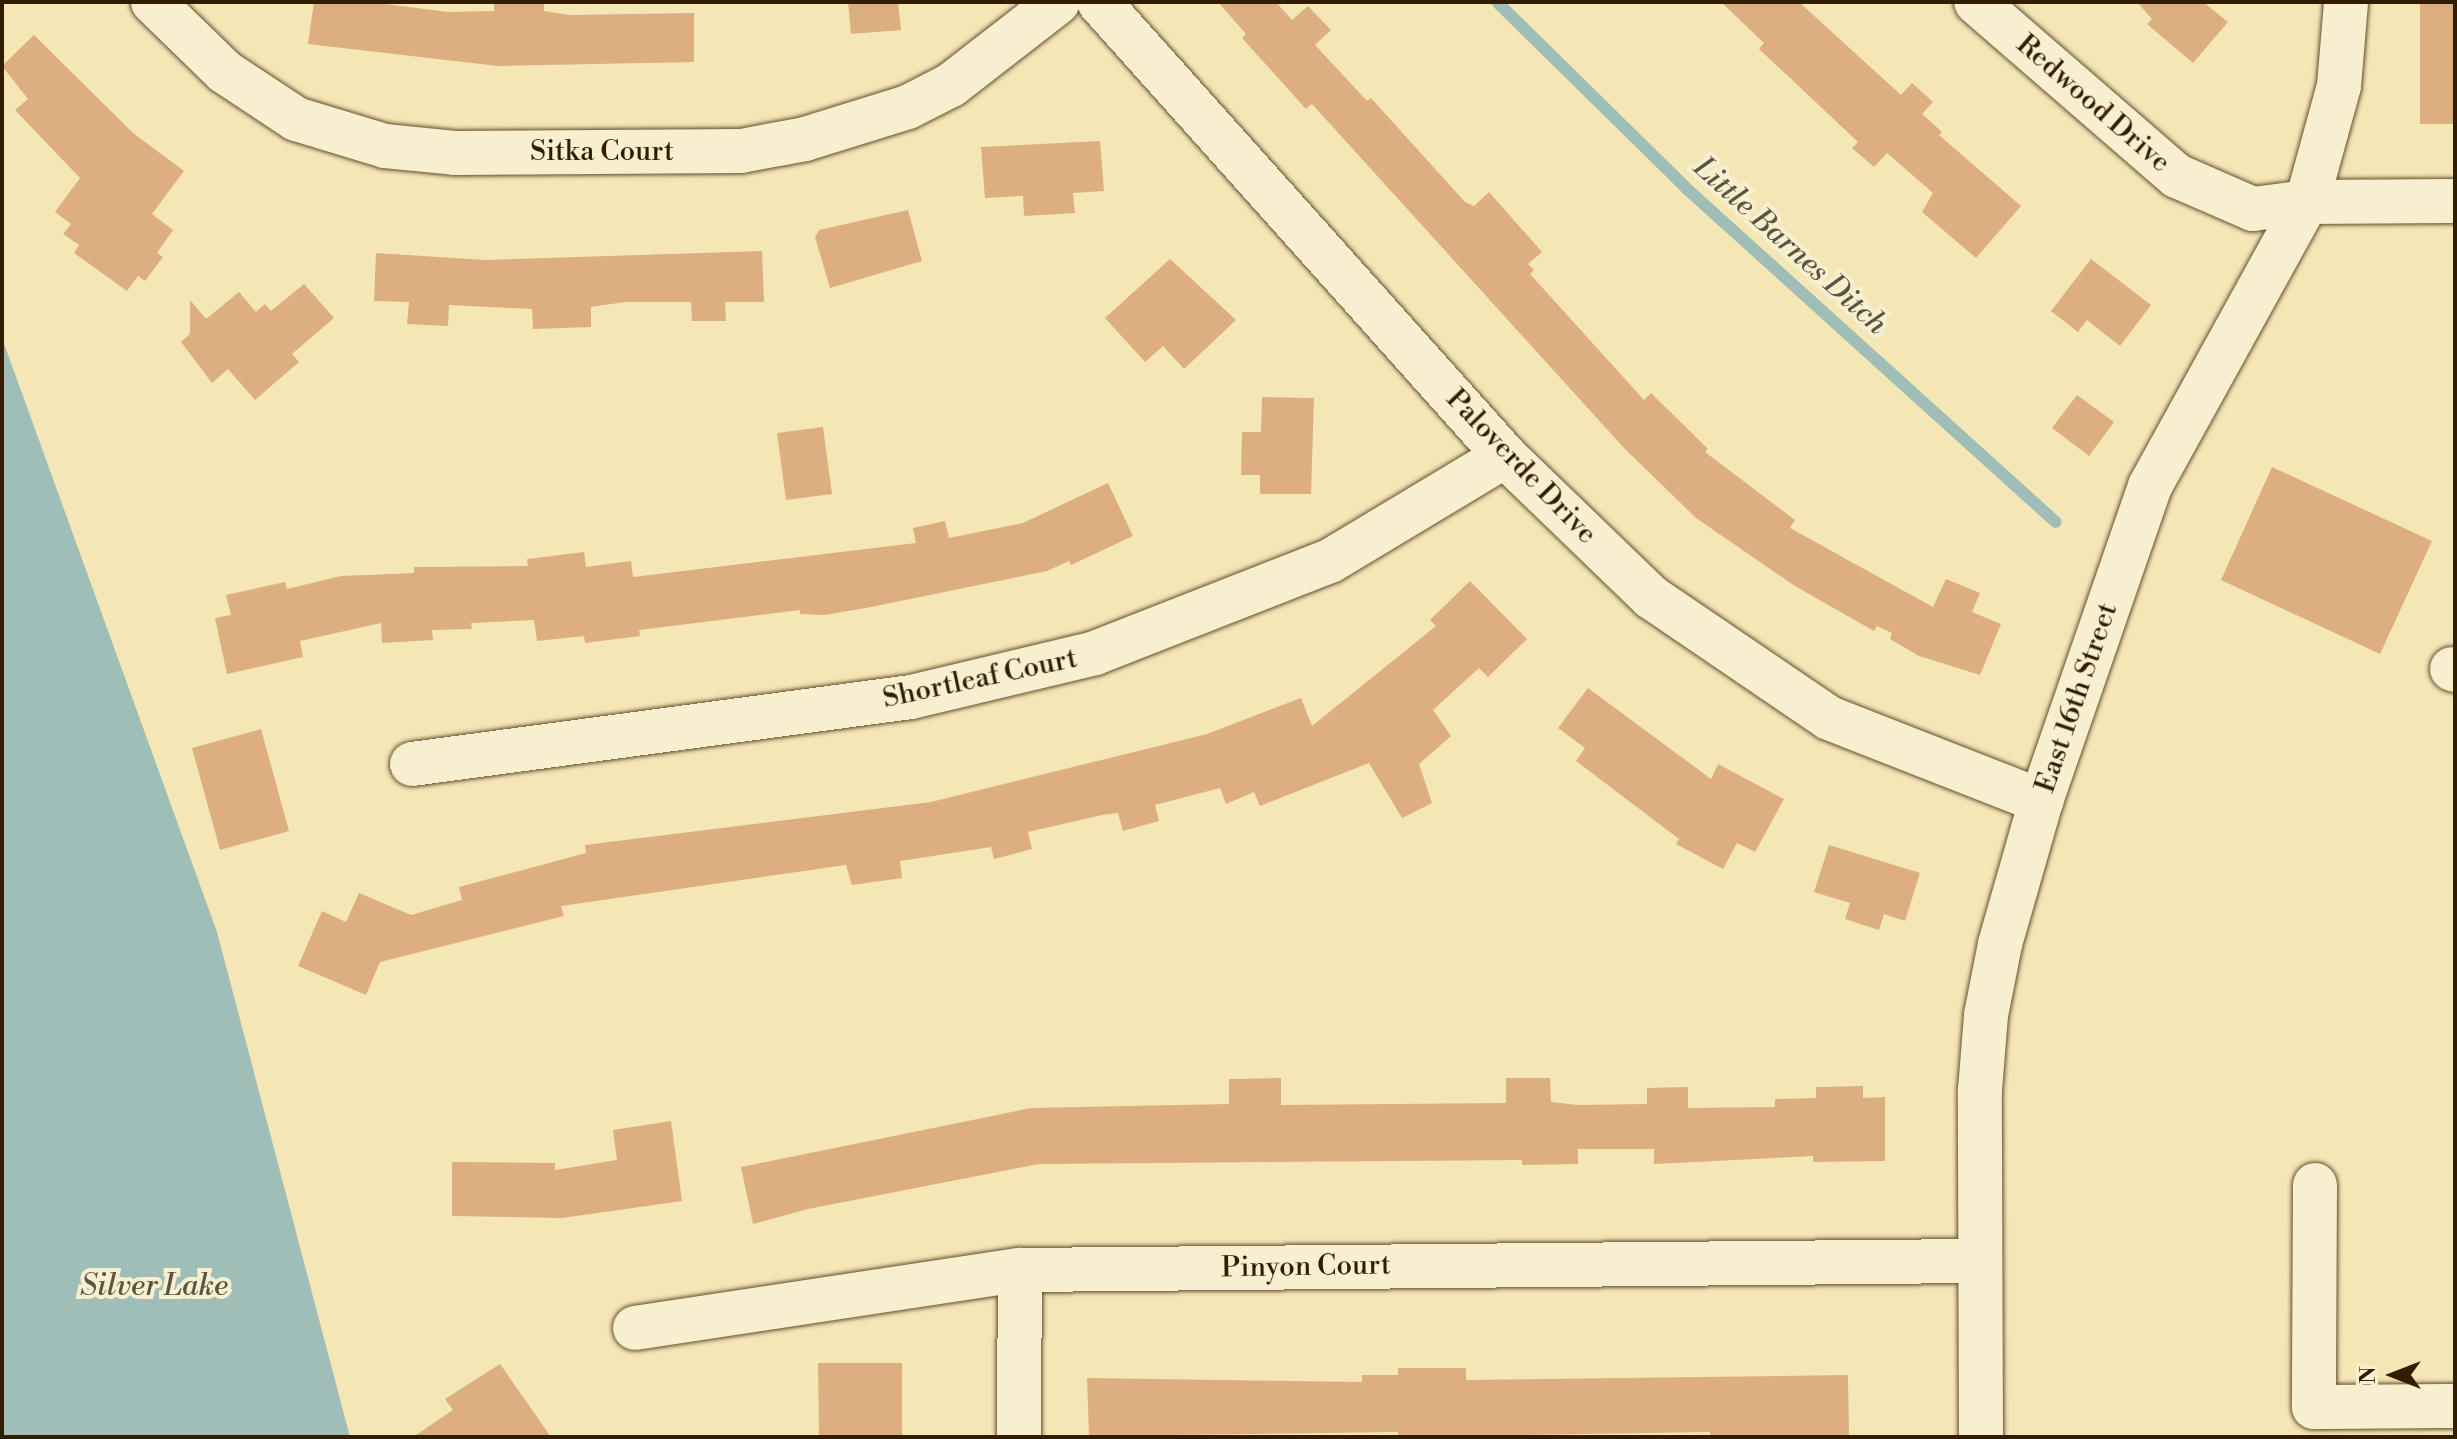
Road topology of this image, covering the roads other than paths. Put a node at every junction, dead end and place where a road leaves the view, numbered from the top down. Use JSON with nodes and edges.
{"nodes":[{"id":1,"x":153,"y":2,"type":"edge"},
{"id":2,"x":1058,"y":2,"type":"edge"},
{"id":3,"x":1099,"y":2,"type":"edge"},
{"id":4,"x":1976,"y":2,"type":"edge"},
{"id":5,"x":2346,"y":2,"type":"edge"},
{"id":6,"x":2455,"y":201,"type":"edge"},
{"id":7,"x":2307,"y":202,"type":"junction"},
{"id":8,"x":1505,"y":456,"type":"junction"},
{"id":9,"x":412,"y":764,"type":"dead end"},
{"id":10,"x":2041,"y":801,"type":"junction"},
{"id":11,"x":2315,"y":1185,"type":"dead end"},
{"id":12,"x":1980,"y":1261,"type":"junction"},
{"id":13,"x":1020,"y":1270,"type":"junction"},
{"id":14,"x":635,"y":1328,"type":"dead end"},
{"id":15,"x":2455,"y":1406,"type":"edge"},
{"id":16,"x":1019,"y":1437,"type":"edge"},
{"id":17,"x":1981,"y":1437,"type":"edge"}],
"edges":[{"from":1,"to":2,"type":"street","name":"Sitka Court"},
{"from":3,"to":8,"type":"street","name":"Paloverde Drive"},
{"from":4,"to":7,"type":"street","name":"Redwood Drive"},
{"from":5,"to":7,"type":"street","name":"East 16th Street"},
{"from":6,"to":7,"type":"street","name":"Redwood Drive"},
{"from":7,"to":10,"type":"street","name":"East 16th Street"},
{"from":8,"to":9,"type":"street","name":"Shortleaf Court"},
{"from":8,"to":10,"type":"street","name":"Paloverde Drive"},
{"from":10,"to":12,"type":"street","name":"East 16th Street"},
{"from":11,"to":15,"type":"street"},
{"from":12,"to":13,"type":"street","name":"Pinyon Court"},
{"from":12,"to":17,"type":"street","name":"East 16th Street"},
{"from":13,"to":14,"type":"street","name":"Pinyon Court"},
{"from":13,"to":16,"type":"street"}]}
